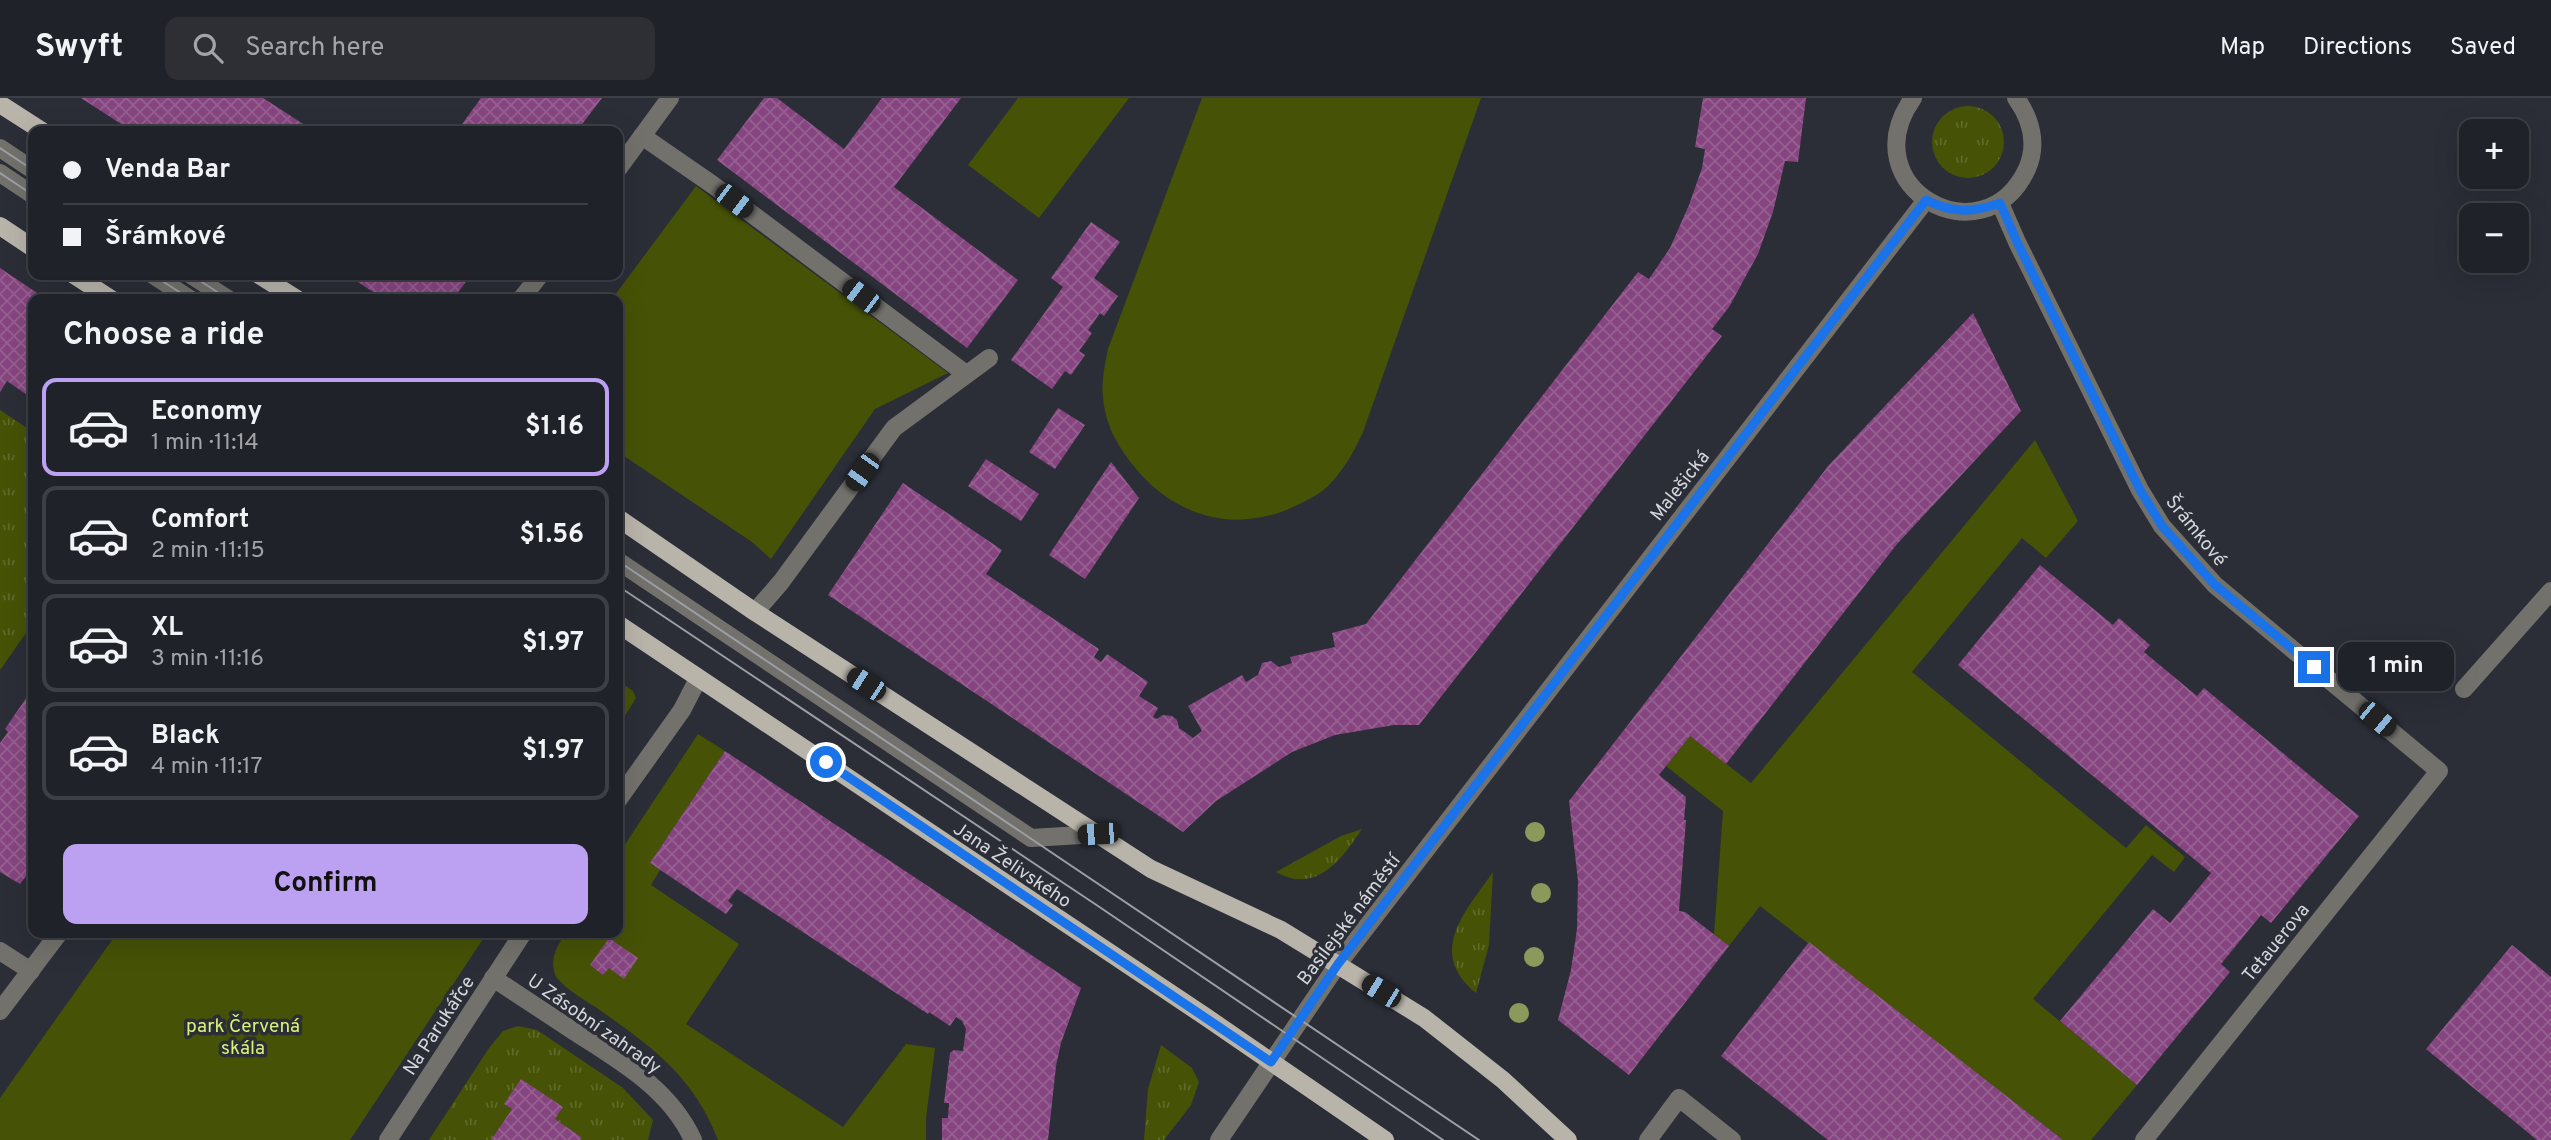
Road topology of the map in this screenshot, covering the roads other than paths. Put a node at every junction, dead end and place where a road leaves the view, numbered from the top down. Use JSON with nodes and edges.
{"nodes":[{"id":1,"x":670,"y":98,"type":"edge"},
{"id":2,"x":1913,"y":98,"type":"edge"},
{"id":3,"x":2016,"y":98,"type":"edge"},
{"id":4,"x":0,"y":104,"type":"edge"},
{"id":5,"x":34,"y":126,"type":"edge"},
{"id":6,"x":642,"y":136,"type":"junction"},
{"id":7,"x":0,"y":148,"type":"edge"},
{"id":8,"x":623,"y":162,"type":"edge"},
{"id":9,"x":28,"y":167,"type":"edge"},
{"id":10,"x":0,"y":173,"type":"edge"},
{"id":11,"x":28,"y":192,"type":"edge"},
{"id":12,"x":1926,"y":200,"type":"junction"},
{"id":13,"x":2000,"y":203,"type":"junction"},
{"id":14,"x":0,"y":226,"type":"edge"},
{"id":15,"x":28,"y":245,"type":"edge"},
{"id":16,"x":82,"y":280,"type":"edge"},
{"id":17,"x":161,"y":280,"type":"edge"},
{"id":18,"x":199,"y":280,"type":"edge"},
{"id":19,"x":267,"y":280,"type":"edge"},
{"id":20,"x":536,"y":280,"type":"edge"},
{"id":21,"x":103,"y":294,"type":"edge"},
{"id":22,"x":182,"y":294,"type":"edge"},
{"id":23,"x":220,"y":294,"type":"edge"},
{"id":24,"x":288,"y":294,"type":"edge"},
{"id":25,"x":525,"y":294,"type":"edge"},
{"id":26,"x":989,"y":358,"type":"dead end"},
{"id":27,"x":966,"y":374,"type":"junction"},
{"id":28,"x":623,"y":521,"type":"edge"},
{"id":29,"x":623,"y":564,"type":"edge"},
{"id":30,"x":2551,"y":591,"type":"edge"},
{"id":31,"x":755,"y":612,"type":"junction"},
{"id":32,"x":623,"y":627,"type":"edge"},
{"id":33,"x":698,"y":678,"type":"junction"},
{"id":34,"x":2464,"y":689,"type":"dead end"},
{"id":35,"x":2439,"y":771,"type":"joint"},
{"id":36,"x":623,"y":793,"type":"edge"},
{"id":37,"x":1466,"y":796,"type":"joint"},
{"id":38,"x":1098,"y":834,"type":"junction"},
{"id":39,"x":55,"y":938,"type":"edge"},
{"id":40,"x":520,"y":938,"type":"edge"},
{"id":41,"x":0,"y":951,"type":"edge"},
{"id":42,"x":1338,"y":964,"type":"junction"},
{"id":43,"x":31,"y":971,"type":"junction"},
{"id":44,"x":493,"y":978,"type":"junction"},
{"id":45,"x":0,"y":1011,"type":"edge"},
{"id":46,"x":1271,"y":1062,"type":"junction"},
{"id":47,"x":387,"y":1140,"type":"edge"},
{"id":48,"x":693,"y":1140,"type":"edge"},
{"id":49,"x":1219,"y":1140,"type":"edge"},
{"id":50,"x":1385,"y":1140,"type":"edge"},
{"id":51,"x":1567,"y":1140,"type":"edge"},
{"id":52,"x":1648,"y":1140,"type":"edge"},
{"id":53,"x":1732,"y":1140,"type":"edge"},
{"id":54,"x":2144,"y":1140,"type":"edge"}],
"edges":[{"from":1,"to":6,"type":"street"},
{"from":2,"to":12,"type":"street"},
{"from":3,"to":13,"type":"street"},
{"from":4,"to":5,"type":"main road"},
{"from":6,"to":8,"type":"street"},
{"from":6,"to":27,"type":"street"},
{"from":7,"to":9,"type":"street"},
{"from":10,"to":11,"type":"street"},
{"from":12,"to":13,"type":"street"},
{"from":12,"to":37,"type":"street","name":"Malešická"},
{"from":13,"to":35,"type":"street","name":"Šrámkové"},
{"from":14,"to":15,"type":"main road"},
{"from":16,"to":21,"type":"main road"},
{"from":17,"to":22,"type":"street"},
{"from":18,"to":23,"type":"street"},
{"from":19,"to":24,"type":"main road"},
{"from":20,"to":25,"type":"street"},
{"from":26,"to":27,"type":"street"},
{"from":27,"to":31,"type":"street"},
{"from":28,"to":31,"type":"main road"},
{"from":29,"to":38,"type":"street","name":"Jana Želivského"},
{"from":30,"to":34,"type":"street"},
{"from":31,"to":38,"type":"main road"},
{"from":32,"to":33,"type":"main road","name":"Jana Želivského"},
{"from":33,"to":36,"type":"street"},
{"from":33,"to":46,"type":"main road","name":"Jana Želivského"},
{"from":35,"to":54,"type":"street","name":"Tetauerova"},
{"from":37,"to":42,"type":"street","name":"Basilejské náměstí"},
{"from":38,"to":42,"type":"main road"},
{"from":39,"to":43,"type":"street"},
{"from":40,"to":44,"type":"street","name":"Na Parukářce"},
{"from":41,"to":43,"type":"street"},
{"from":42,"to":46,"type":"street","name":"Basilejské náměstí"},
{"from":42,"to":51,"type":"main road"},
{"from":43,"to":45,"type":"street"},
{"from":44,"to":47,"type":"street","name":"Na Parukářce"},
{"from":44,"to":48,"type":"street","name":"U Zásobní zahrady"},
{"from":46,"to":49,"type":"street","name":"Basilejské náměstí"},
{"from":46,"to":50,"type":"main road","name":"Jana Želivského"},
{"from":52,"to":53,"type":"street"}]}
